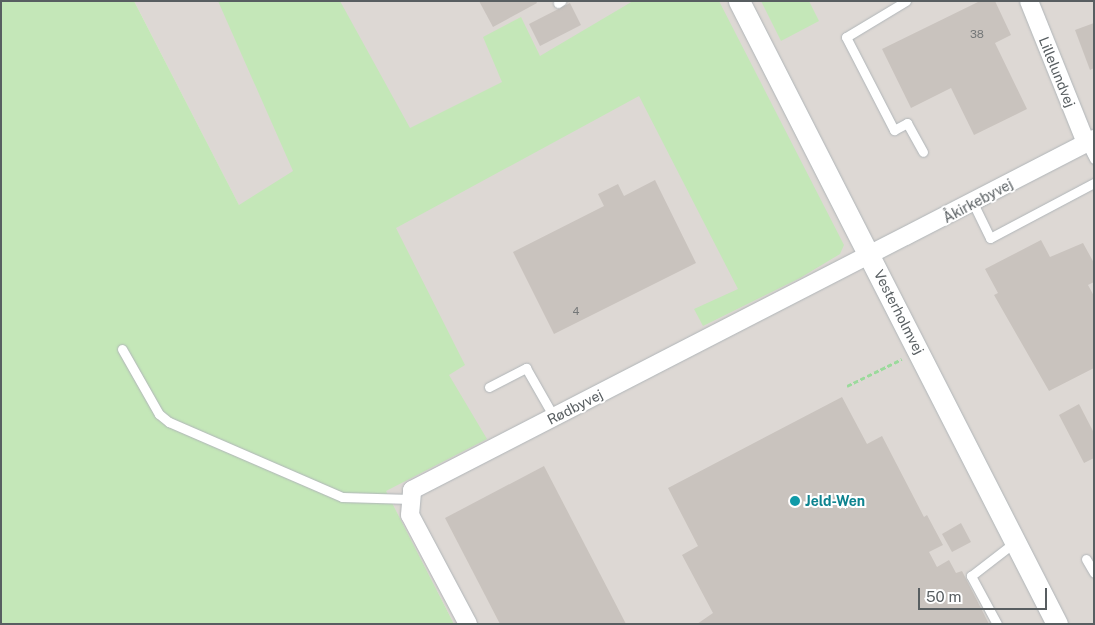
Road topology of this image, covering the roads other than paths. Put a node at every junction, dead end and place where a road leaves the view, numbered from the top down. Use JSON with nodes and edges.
{"nodes":[{"id":1,"x":739,"y":1,"type":"edge"},
{"id":2,"x":906,"y":1,"type":"edge"},
{"id":3,"x":1029,"y":1,"type":"edge"},
{"id":4,"x":1090,"y":141,"type":"edge"},
{"id":5,"x":924,"y":152,"type":"dead end"},
{"id":6,"x":1094,"y":159,"type":"edge"},
{"id":7,"x":1094,"y":183,"type":"edge"},
{"id":8,"x":973,"y":203,"type":"junction"},
{"id":9,"x":869,"y":254,"type":"junction"},
{"id":10,"x":122,"y":350,"type":"dead end"},
{"id":11,"x":489,"y":387,"type":"dead end"},
{"id":12,"x":554,"y":417,"type":"junction"},
{"id":13,"x":412,"y":499,"type":"junction"},
{"id":14,"x":1016,"y":542,"type":"junction"},
{"id":15,"x":1086,"y":560,"type":"dead end"},
{"id":16,"x":1094,"y":573,"type":"edge"},
{"id":17,"x":468,"y":624,"type":"edge"},
{"id":18,"x":997,"y":624,"type":"edge"},
{"id":19,"x":1057,"y":624,"type":"edge"}],
"edges":[{"from":1,"to":9,"type":"street","name":"Vesterholmvej"},
{"from":2,"to":5,"type":"lane"},
{"from":3,"to":4,"type":"street","name":"Lillelundvej"},
{"from":4,"to":6,"type":"lane"},
{"from":4,"to":8,"type":"street","name":"Åkirkebyvej"},
{"from":7,"to":8,"type":"lane"},
{"from":8,"to":9,"type":"street","name":"Åkirkebyvej"},
{"from":9,"to":12,"type":"street","name":"Rødbyvej"},
{"from":9,"to":14,"type":"street","name":"Vesterholmvej"},
{"from":10,"to":13,"type":"lane"},
{"from":11,"to":12,"type":"lane"},
{"from":12,"to":13,"type":"street","name":"Rødbyvej"},
{"from":13,"to":17,"type":"street"},
{"from":14,"to":18,"type":"lane"},
{"from":14,"to":19,"type":"street","name":"Vesterholmvej"},
{"from":15,"to":16,"type":"lane"}]}
